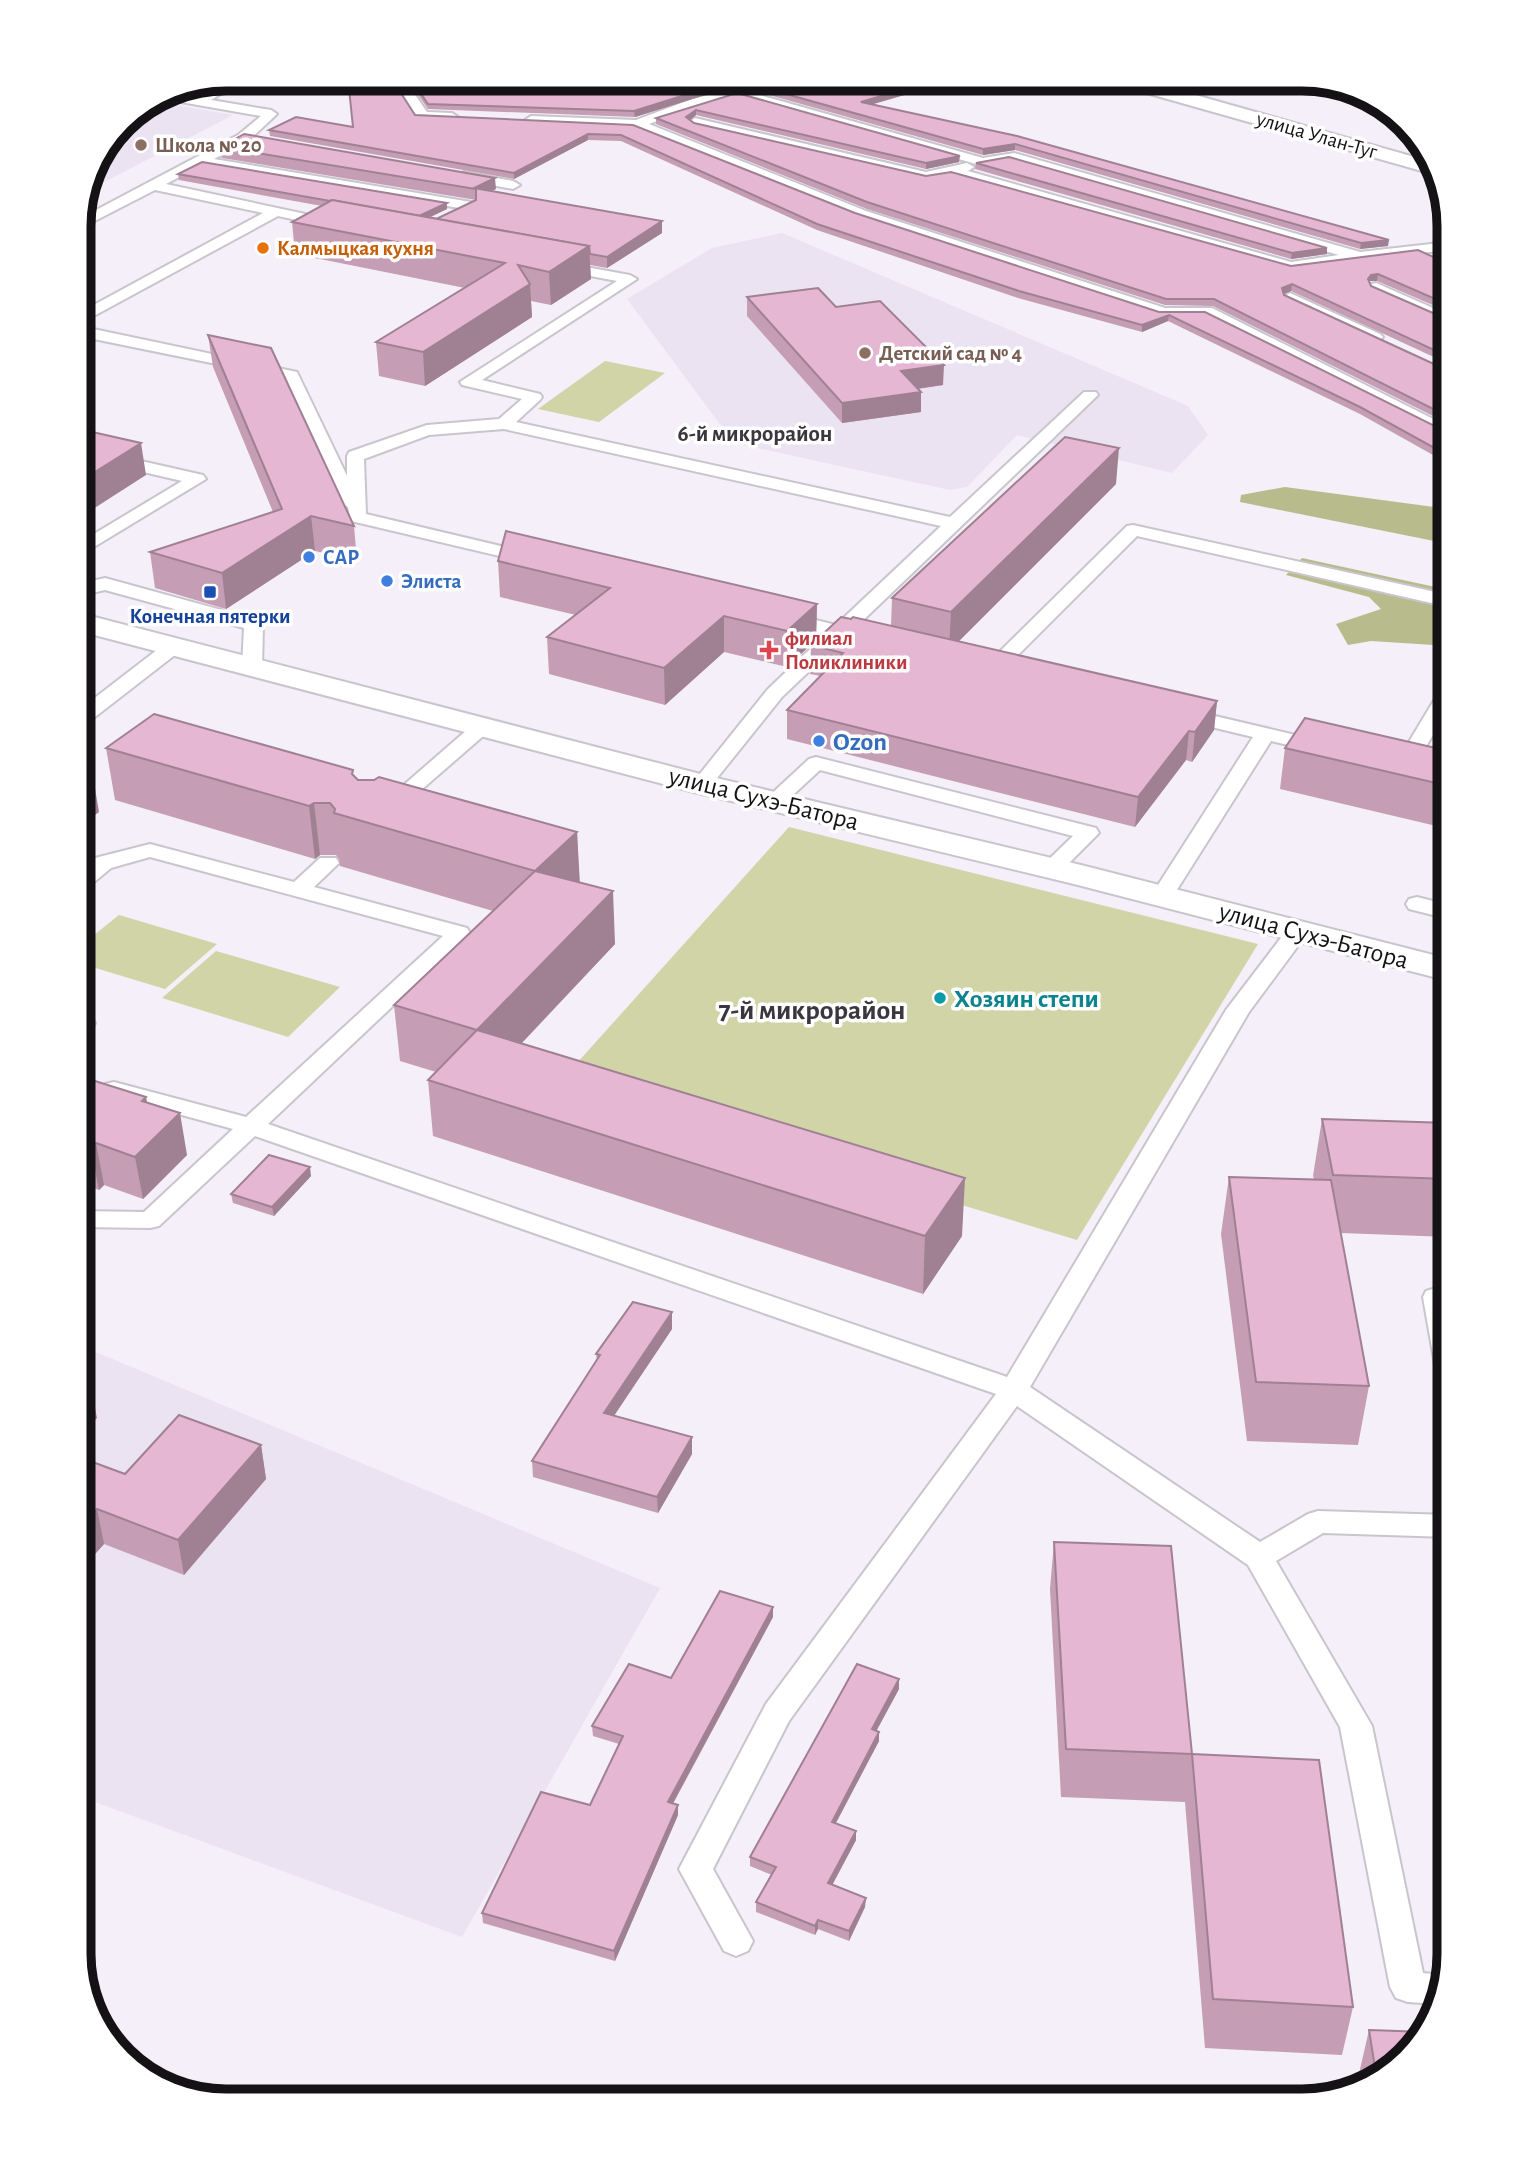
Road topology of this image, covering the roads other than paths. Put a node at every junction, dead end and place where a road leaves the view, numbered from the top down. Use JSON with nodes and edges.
{"nodes":[{"id":1,"x":406,"y":91,"type":"edge"},
{"id":2,"x":734,"y":91,"type":"edge"},
{"id":3,"x":1160,"y":91,"type":"edge"},
{"id":4,"x":216,"y":92,"type":"edge"},
{"id":5,"x":738,"y":92,"type":"junction"},
{"id":6,"x":180,"y":99,"type":"edge"},
{"id":7,"x":198,"y":102,"type":"junction"},
{"id":8,"x":463,"y":118,"type":"edge"},
{"id":9,"x":516,"y":120,"type":"edge"},
{"id":10,"x":695,"y":122,"type":"edge"},
{"id":11,"x":636,"y":124,"type":"junction"},
{"id":12,"x":203,"y":160,"type":"junction"},
{"id":13,"x":983,"y":162,"type":"junction"},
{"id":14,"x":1423,"y":166,"type":"edge"},
{"id":15,"x":953,"y":171,"type":"junction"},
{"id":16,"x":446,"y":173,"type":"edge"},
{"id":17,"x":513,"y":185,"type":"edge"},
{"id":18,"x":155,"y":186,"type":"junction"},
{"id":19,"x":277,"y":211,"type":"junction"},
{"id":20,"x":447,"y":217,"type":"edge"},
{"id":21,"x":91,"y":219,"type":"edge"},
{"id":22,"x":351,"y":228,"type":"edge"},
{"id":23,"x":1437,"y":247,"type":"edge"},
{"id":24,"x":1360,"y":256,"type":"junction"},
{"id":25,"x":549,"y":265,"type":"edge"},
{"id":26,"x":1376,"y":287,"type":"edge"},
{"id":27,"x":1290,"y":297,"type":"edge"},
{"id":28,"x":91,"y":312,"type":"edge"},
{"id":29,"x":1437,"y":315,"type":"edge"},
{"id":30,"x":91,"y":333,"type":"edge"},
{"id":31,"x":1388,"y":344,"type":"edge"},
{"id":32,"x":1090,"y":395,"type":"dead end"},
{"id":33,"x":504,"y":424,"type":"junction"},
{"id":34,"x":1437,"y":427,"type":"edge"},
{"id":35,"x":91,"y":455,"type":"edge"},
{"id":36,"x":357,"y":517,"type":"junction"},
{"id":37,"x":956,"y":524,"type":"junction"},
{"id":38,"x":91,"y":544,"type":"edge"},
{"id":39,"x":545,"y":561,"type":"edge"},
{"id":40,"x":91,"y":587,"type":"edge"},
{"id":41,"x":1437,"y":598,"type":"edge"},
{"id":42,"x":759,"y":612,"type":"edge"},
{"id":43,"x":91,"y":625,"type":"edge"},
{"id":44,"x":840,"y":631,"type":"junction"},
{"id":45,"x":878,"y":641,"type":"edge"},
{"id":46,"x":173,"y":646,"type":"junction"},
{"id":47,"x":967,"y":664,"type":"edge"},
{"id":48,"x":253,"y":667,"type":"junction"},
{"id":49,"x":992,"y":670,"type":"junction"},
{"id":50,"x":1018,"y":676,"type":"edge"},
{"id":51,"x":1161,"y":710,"type":"edge"},
{"id":52,"x":91,"y":711,"type":"edge"},
{"id":53,"x":1437,"y":712,"type":"edge"},
{"id":54,"x":482,"y":727,"type":"junction"},
{"id":55,"x":1265,"y":734,"type":"junction"},
{"id":56,"x":1342,"y":751,"type":"edge"},
{"id":57,"x":1380,"y":760,"type":"edge"},
{"id":58,"x":1405,"y":765,"type":"junction"},
{"id":59,"x":1427,"y":770,"type":"edge"},
{"id":60,"x":702,"y":784,"type":"junction"},
{"id":61,"x":775,"y":801,"type":"junction"},
{"id":62,"x":380,"y":817,"type":"edge"},
{"id":63,"x":328,"y":863,"type":"edge"},
{"id":64,"x":1051,"y":868,"type":"junction"},
{"id":65,"x":91,"y":873,"type":"edge"},
{"id":66,"x":299,"y":889,"type":"junction"},
{"id":67,"x":1162,"y":896,"type":"junction"},
{"id":68,"x":1417,"y":904,"type":"dead end"},
{"id":69,"x":1437,"y":909,"type":"edge"},
{"id":70,"x":1298,"y":931,"type":"junction"},
{"id":71,"x":1437,"y":967,"type":"edge"},
{"id":72,"x":91,"y":1083,"type":"edge"},
{"id":73,"x":250,"y":1126,"type":"junction"},
{"id":74,"x":91,"y":1219,"type":"edge"},
{"id":75,"x":1014,"y":1390,"type":"junction"},
{"id":76,"x":1437,"y":1526,"type":"edge"},
{"id":77,"x":1259,"y":1556,"type":"junction"},
{"id":78,"x":736,"y":1941,"type":"dead end"},
{"id":79,"x":1432,"y":1989,"type":"edge"}],
"edges":[{"from":1,"to":8,"type":"lane"},
{"from":2,"to":5,"type":"lane"},
{"from":3,"to":14,"type":"main road","name":"улица Улан-Туг"},
{"from":4,"to":7,"type":"lane"},
{"from":5,"to":11,"type":"lane"},
{"from":5,"to":13,"type":"lane"},
{"from":6,"to":7,"type":"lane"},
{"from":7,"to":12,"type":"lane"},
{"from":9,"to":11,"type":"lane"},
{"from":10,"to":15,"type":"lane"},
{"from":11,"to":34,"type":"lane"},
{"from":12,"to":18,"type":"lane"},
{"from":12,"to":20,"type":"lane"},
{"from":13,"to":15,"type":"lane"},
{"from":13,"to":24,"type":"lane"},
{"from":15,"to":24,"type":"lane"},
{"from":16,"to":17,"type":"lane"},
{"from":18,"to":19,"type":"lane"},
{"from":18,"to":21,"type":"lane"},
{"from":19,"to":22,"type":"lane"},
{"from":19,"to":28,"type":"lane"},
{"from":23,"to":24,"type":"lane"},
{"from":25,"to":33,"type":"lane"},
{"from":26,"to":29,"type":"lane"},
{"from":27,"to":31,"type":"lane"},
{"from":30,"to":36,"type":"lane"},
{"from":32,"to":37,"type":"lane"},
{"from":33,"to":36,"type":"lane"},
{"from":33,"to":37,"type":"lane"},
{"from":35,"to":38,"type":"lane"},
{"from":36,"to":39,"type":"lane"},
{"from":37,"to":44,"type":"lane"},
{"from":40,"to":48,"type":"lane"},
{"from":41,"to":49,"type":"lane"},
{"from":42,"to":44,"type":"lane"},
{"from":43,"to":46,"type":"main road","name":"улица Сухэ-Батора"},
{"from":44,"to":45,"type":"lane"},
{"from":44,"to":60,"type":"lane"},
{"from":46,"to":48,"type":"main road","name":"улица Сухэ-Батора"},
{"from":46,"to":52,"type":"lane"},
{"from":47,"to":49,"type":"lane"},
{"from":48,"to":54,"type":"main road","name":"улица Сухэ-Батора"},
{"from":49,"to":50,"type":"lane"},
{"from":51,"to":55,"type":"lane"},
{"from":53,"to":58,"type":"lane"},
{"from":54,"to":60,"type":"main road","name":"улица Сухэ-Батора"},
{"from":54,"to":62,"type":"lane"},
{"from":55,"to":56,"type":"lane"},
{"from":55,"to":67,"type":"lane"},
{"from":57,"to":58,"type":"lane"},
{"from":58,"to":59,"type":"lane"},
{"from":60,"to":61,"type":"main road","name":"улица Сухэ-Батора"},
{"from":61,"to":64,"type":"main road","name":"улица Сухэ-Батора"},
{"from":61,"to":64,"type":"lane"},
{"from":63,"to":66,"type":"lane"},
{"from":64,"to":67,"type":"main road","name":"улица Сухэ-Батора"},
{"from":65,"to":66,"type":"lane"},
{"from":66,"to":73,"type":"lane"},
{"from":67,"to":70,"type":"main road","name":"улица Сухэ-Батора"},
{"from":68,"to":69,"type":"lane"},
{"from":70,"to":71,"type":"main road","name":"улица Сухэ-Батора"},
{"from":70,"to":75,"type":"lane"},
{"from":72,"to":73,"type":"lane"},
{"from":73,"to":74,"type":"lane"},
{"from":73,"to":75,"type":"lane"},
{"from":75,"to":77,"type":"lane"},
{"from":75,"to":78,"type":"lane"},
{"from":76,"to":77,"type":"lane"},
{"from":77,"to":79,"type":"lane"}]}
